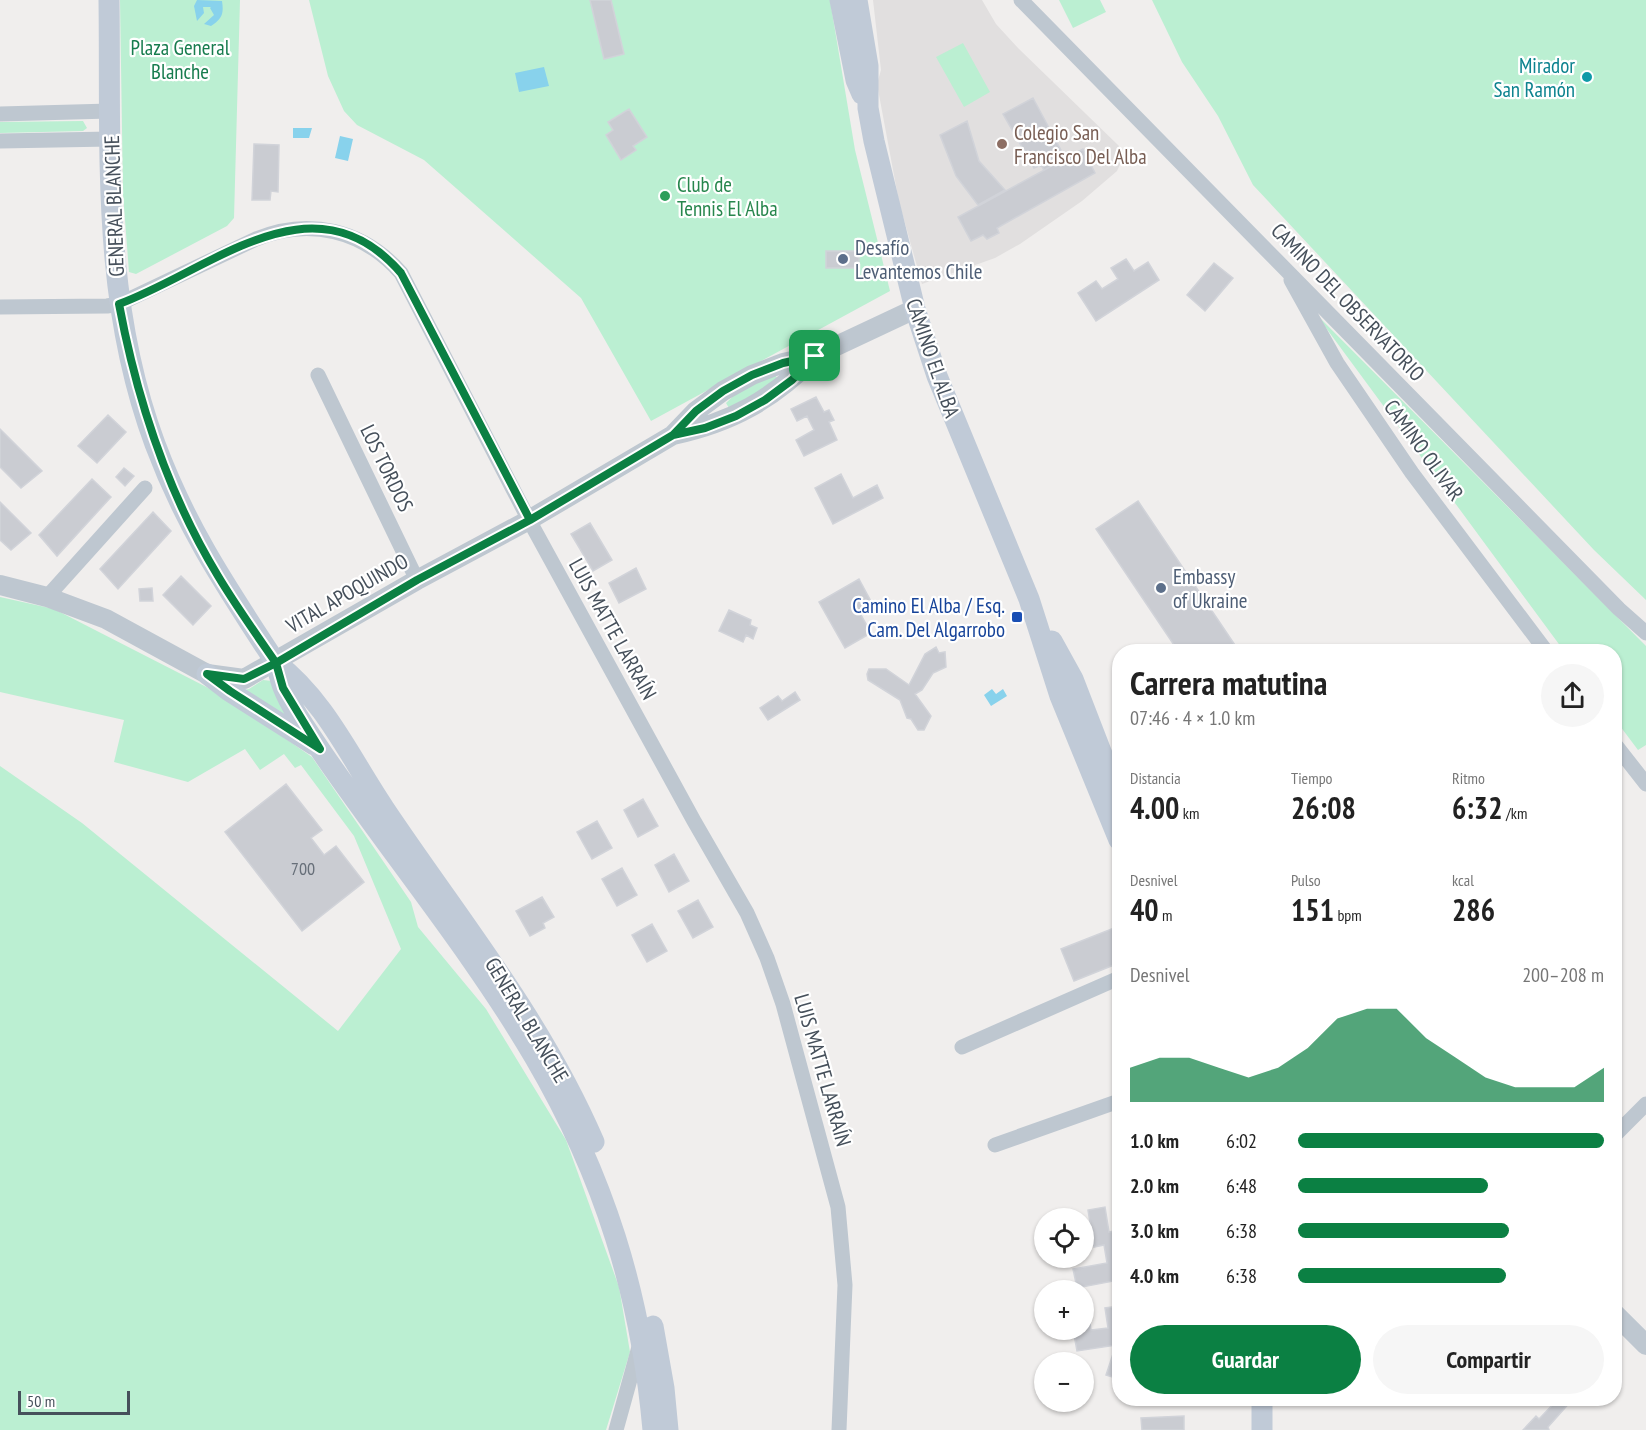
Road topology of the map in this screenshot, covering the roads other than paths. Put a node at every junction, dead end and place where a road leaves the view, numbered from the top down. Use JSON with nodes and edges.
{"nodes":[{"id":1,"x":109,"y":0,"type":"edge"},
{"id":2,"x":840,"y":0,"type":"edge"},
{"id":3,"x":857,"y":0,"type":"edge"},
{"id":4,"x":1021,"y":0,"type":"edge"},
{"id":5,"x":868,"y":108,"type":"junction"},
{"id":6,"x":110,"y":111,"type":"junction"},
{"id":7,"x":0,"y":114,"type":"edge"},
{"id":8,"x":111,"y":139,"type":"junction"},
{"id":9,"x":0,"y":141,"type":"edge"},
{"id":10,"x":1282,"y":264,"type":"junction"},
{"id":11,"x":119,"y":304,"type":"junction"},
{"id":12,"x":0,"y":307,"type":"edge"},
{"id":13,"x":915,"y":309,"type":"junction"},
{"id":14,"x":815,"y":356,"type":"junction"},
{"id":15,"x":318,"y":375,"type":"dead end"},
{"id":16,"x":673,"y":435,"type":"junction"},
{"id":17,"x":146,"y":488,"type":"dead end"},
{"id":18,"x":530,"y":520,"type":"junction"},
{"id":19,"x":417,"y":580,"type":"junction"},
{"id":20,"x":0,"y":585,"type":"edge"},
{"id":21,"x":47,"y":597,"type":"junction"},
{"id":22,"x":1029,"y":599,"type":"junction"},
{"id":23,"x":1646,"y":633,"type":"edge"},
{"id":24,"x":1541,"y":644,"type":"edge"},
{"id":25,"x":276,"y":663,"type":"junction"},
{"id":26,"x":207,"y":674,"type":"junction"},
{"id":27,"x":1094,"y":731,"type":"junction"},
{"id":28,"x":320,"y":749,"type":"junction"},
{"id":29,"x":1622,"y":753,"type":"edge"},
{"id":30,"x":1112,"y":757,"type":"edge"},
{"id":31,"x":1112,"y":779,"type":"edge"},
{"id":32,"x":1097,"y":784,"type":"junction"},
{"id":33,"x":1646,"y":784,"type":"edge"},
{"id":34,"x":1112,"y":802,"type":"edge"},
{"id":35,"x":1112,"y":822,"type":"edge"},
{"id":36,"x":1112,"y":981,"type":"edge"},
{"id":37,"x":962,"y":1047,"type":"dead end"},
{"id":38,"x":1112,"y":1103,"type":"edge"},
{"id":39,"x":1646,"y":1104,"type":"edge"},
{"id":40,"x":1622,"y":1128,"type":"edge"},
{"id":41,"x":995,"y":1144,"type":"dead end"},
{"id":42,"x":1622,"y":1321,"type":"edge"},
{"id":43,"x":641,"y":1332,"type":"junction"},
{"id":44,"x":1646,"y":1345,"type":"edge"},
{"id":45,"x":1262,"y":1406,"type":"edge"},
{"id":46,"x":616,"y":1430,"type":"edge"},
{"id":47,"x":653,"y":1430,"type":"edge"},
{"id":48,"x":668,"y":1430,"type":"edge"},
{"id":49,"x":839,"y":1430,"type":"edge"},
{"id":50,"x":1262,"y":1430,"type":"edge"}],
"edges":[{"from":1,"to":6,"type":"main road","name":"GENERAL BLANCHE"},
{"from":2,"to":5,"type":"main road","name":"CAMINO EL ALBA"},
{"from":3,"to":5,"type":"main road","name":"CAMINO EL ALBA"},
{"from":4,"to":10,"type":"street","name":"CAMINO DEL OBSERVATORIO"},
{"from":5,"to":13,"type":"main road","name":"CAMINO EL ALBA"},
{"from":6,"to":7,"type":"street"},
{"from":6,"to":8,"type":"main road","name":"GENERAL BLANCHE"},
{"from":8,"to":9,"type":"street"},
{"from":8,"to":11,"type":"main road","name":"GENERAL BLANCHE"},
{"from":10,"to":23,"type":"street","name":"CAMINO DEL OBSERVATORIO"},
{"from":10,"to":24,"type":"street","name":"CAMINO OLIVAR"},
{"from":11,"to":12,"type":"street","name":"LUIS MATTE LARRAÍN"},
{"from":11,"to":18,"type":"street","name":"LUIS MATTE LARRAÍN"},
{"from":11,"to":25,"type":"main road","name":"GENERAL BLANCHE"},
{"from":13,"to":14,"type":"street","name":"VITAL APOQUINDO"},
{"from":13,"to":22,"type":"main road","name":"CAMINO EL ALBA"},
{"from":14,"to":16,"type":"street","name":"VITAL APOQUINDO"},
{"from":14,"to":16,"type":"street","name":"VITAL APOQUINDO"},
{"from":15,"to":19,"type":"street","name":"LOS TORDOS"},
{"from":16,"to":18,"type":"street","name":"VITAL APOQUINDO"},
{"from":17,"to":21,"type":"street"},
{"from":18,"to":19,"type":"street","name":"VITAL APOQUINDO"},
{"from":18,"to":49,"type":"street","name":"LUIS MATTE LARRAÍN"},
{"from":19,"to":25,"type":"street","name":"VITAL APOQUINDO"},
{"from":20,"to":21,"type":"street","name":"VITAL APOQUINDO"},
{"from":21,"to":26,"type":"street","name":"VITAL APOQUINDO"},
{"from":22,"to":27,"type":"main road","name":"CAMINO EL ALBA"},
{"from":22,"to":32,"type":"main road","name":"CAMINO EL ALBA"},
{"from":25,"to":26,"type":"street","name":"VITAL APOQUINDO"},
{"from":25,"to":28,"type":"main road","name":"GENERAL BLANCHE"},
{"from":25,"to":48,"type":"main road","name":"GENERAL BLANCHE"},
{"from":26,"to":28,"type":"main road"},
{"from":27,"to":30,"type":"street"},
{"from":27,"to":31,"type":"main road","name":"CAMINO EL ALBA"},
{"from":28,"to":43,"type":"main road","name":"GENERAL BLANCHE"},
{"from":29,"to":33,"type":"street"},
{"from":32,"to":34,"type":"street"},
{"from":32,"to":35,"type":"main road","name":"CAMINO EL ALBA"},
{"from":36,"to":37,"type":"street"},
{"from":38,"to":41,"type":"street"},
{"from":39,"to":40,"type":"street"},
{"from":42,"to":44,"type":"street"},
{"from":43,"to":46,"type":"street"},
{"from":43,"to":47,"type":"main road","name":"GENERAL BLANCHE"},
{"from":45,"to":50,"type":"main road"}]}
